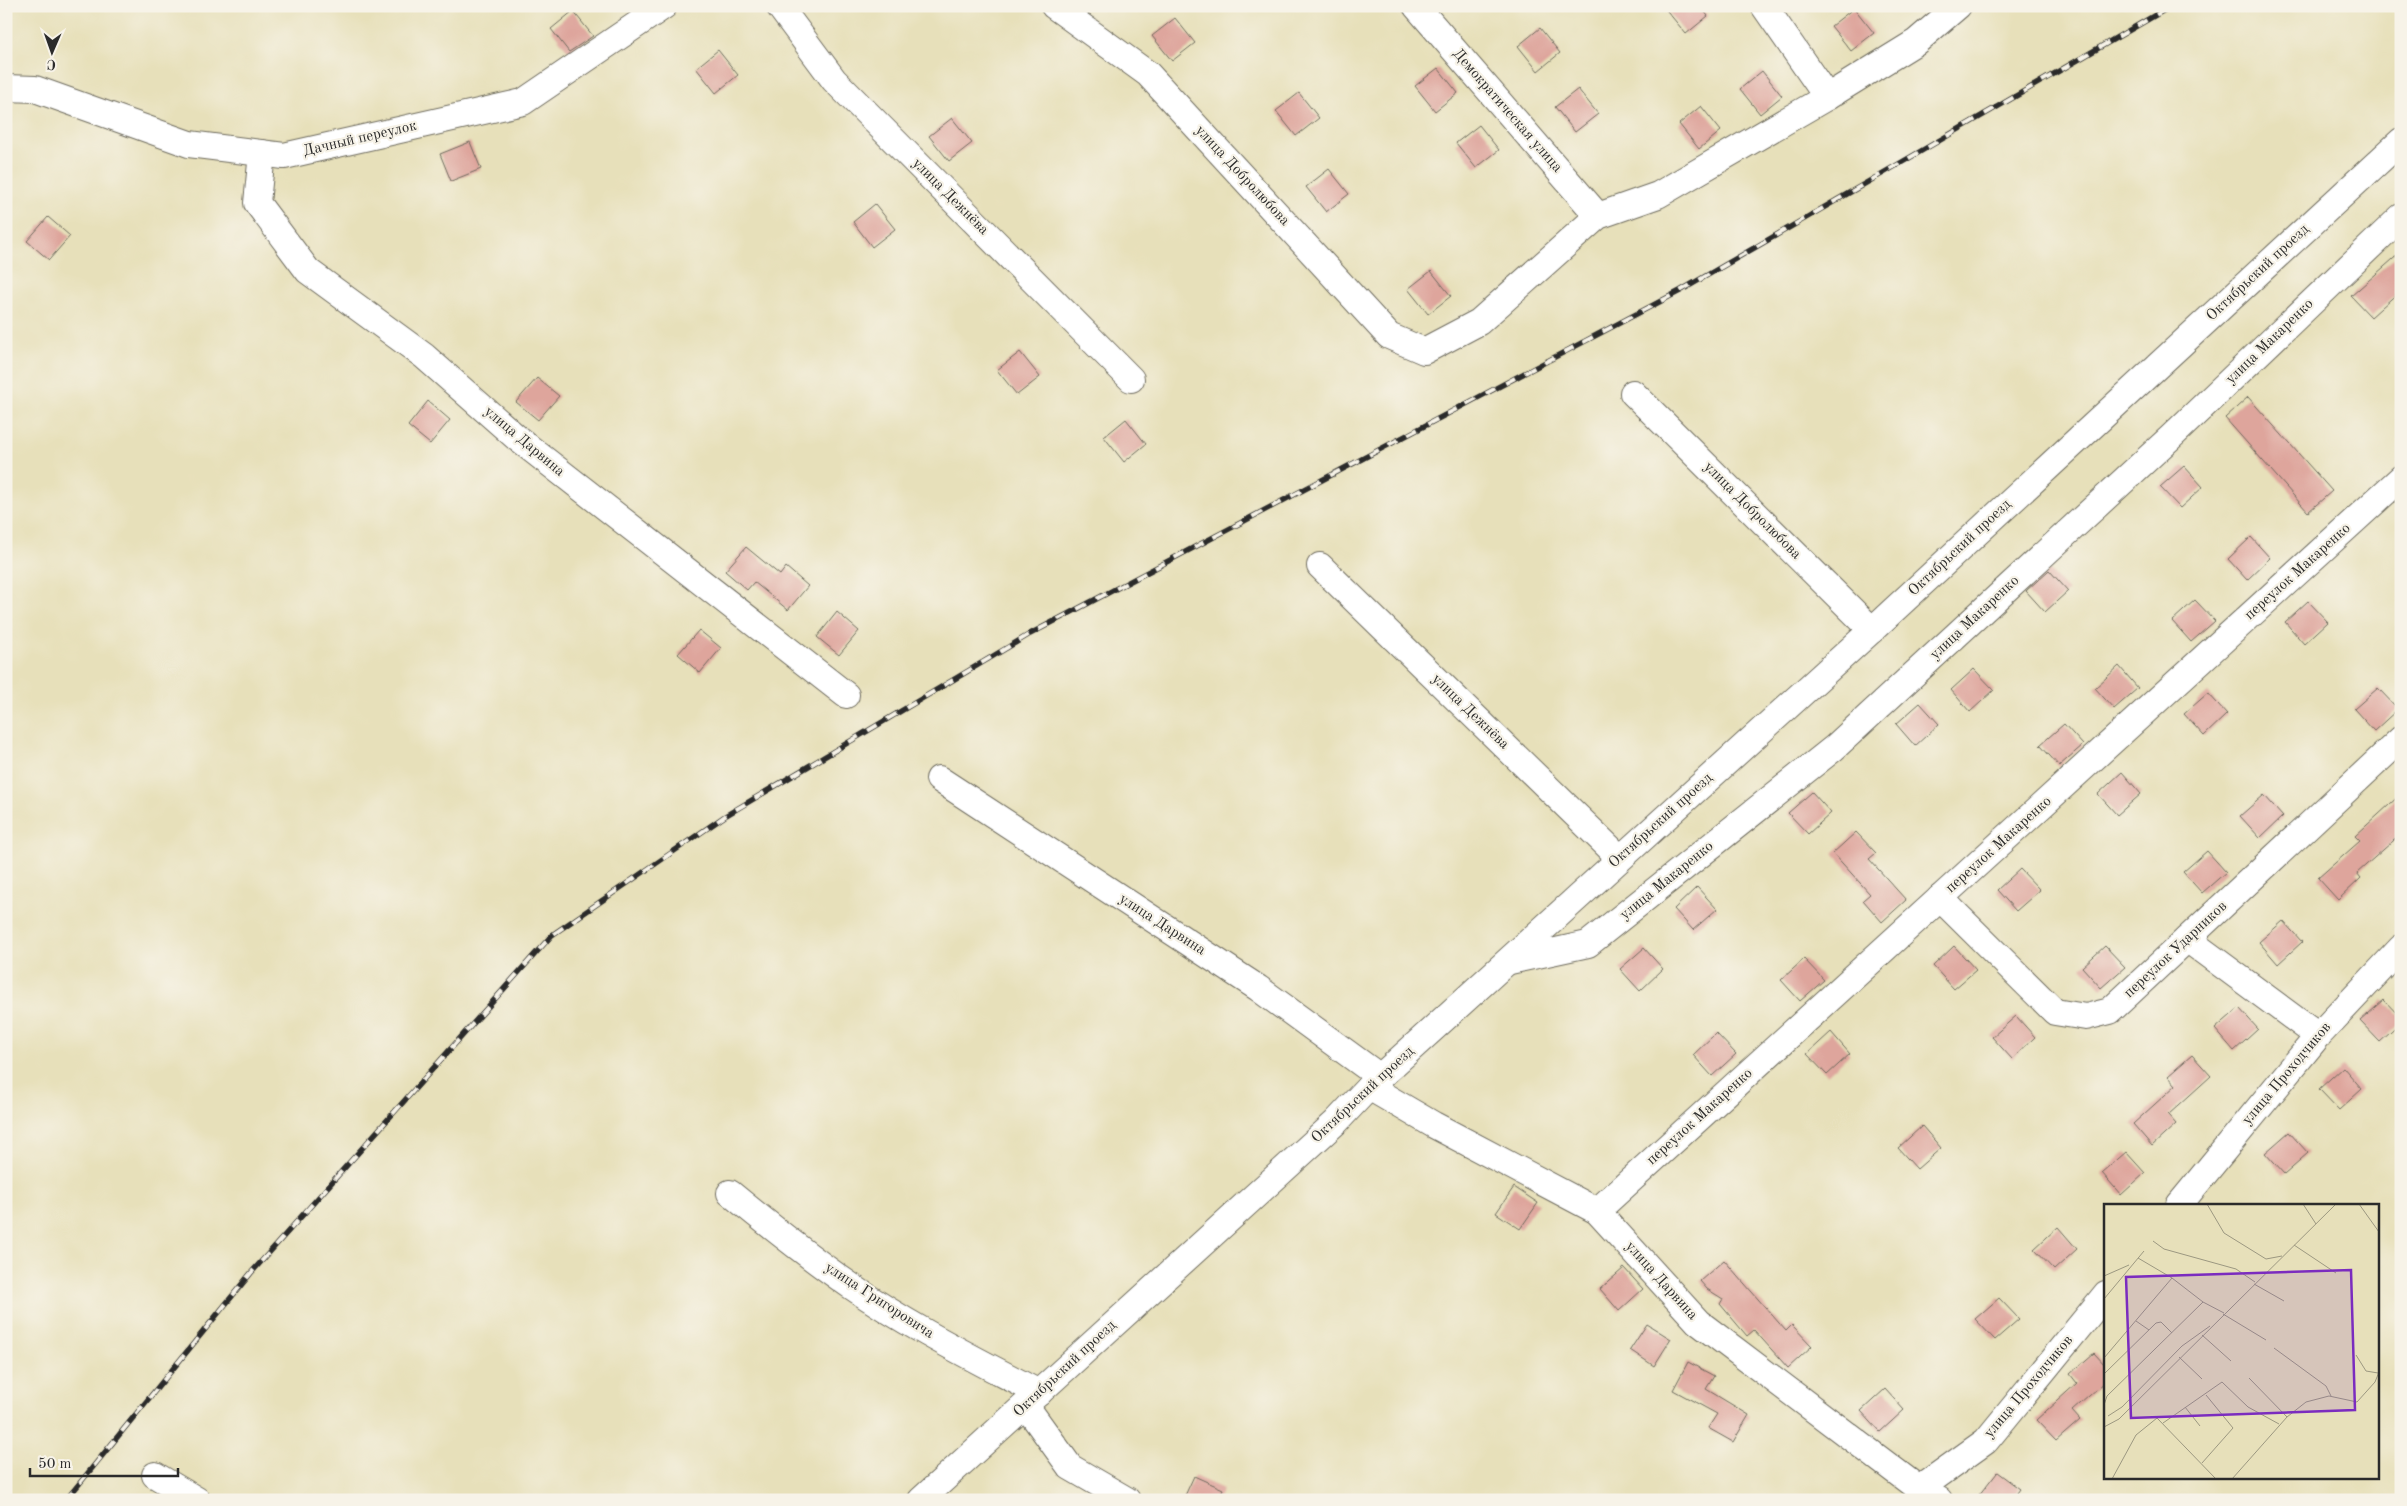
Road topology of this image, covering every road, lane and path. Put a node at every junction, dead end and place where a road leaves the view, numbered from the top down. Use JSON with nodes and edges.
{"nodes":[{"id":1,"x":664,"y":6,"type":"edge"},
{"id":2,"x":779,"y":6,"type":"edge"},
{"id":3,"x":1054,"y":6,"type":"edge"},
{"id":4,"x":1416,"y":6,"type":"edge"},
{"id":5,"x":1764,"y":6,"type":"edge"},
{"id":6,"x":1958,"y":6,"type":"edge"},
{"id":7,"x":6,"y":88,"type":"edge"},
{"id":8,"x":1827,"y":96,"type":"junction"},
{"id":9,"x":2401,"y":140,"type":"edge"},
{"id":10,"x":262,"y":153,"type":"junction"},
{"id":11,"x":1598,"y":216,"type":"junction"},
{"id":12,"x":2401,"y":217,"type":"edge"},
{"id":13,"x":1131,"y":379,"type":"dead end"},
{"id":14,"x":1633,"y":393,"type":"dead end"},
{"id":15,"x":2401,"y":478,"type":"edge"},
{"id":16,"x":1320,"y":566,"type":"dead end"},
{"id":17,"x":1872,"y":630,"type":"junction"},
{"id":18,"x":846,"y":695,"type":"dead end"},
{"id":19,"x":2401,"y":740,"type":"edge"},
{"id":20,"x":939,"y":780,"type":"dead end"},
{"id":21,"x":1620,"y":858,"type":"junction"},
{"id":22,"x":1940,"y":898,"type":"junction"},
{"id":23,"x":2187,"y":940,"type":"junction"},
{"id":24,"x":2401,"y":948,"type":"edge"},
{"id":25,"x":1510,"y":960,"type":"junction"},
{"id":26,"x":2318,"y":1036,"type":"junction"},
{"id":27,"x":1375,"y":1082,"type":"junction"},
{"id":28,"x":730,"y":1193,"type":"dead end"},
{"id":29,"x":2180,"y":1204,"type":"edge"},
{"id":30,"x":1597,"y":1211,"type":"junction"},
{"id":31,"x":2104,"y":1296,"type":"edge"},
{"id":32,"x":1032,"y":1399,"type":"junction"},
{"id":33,"x":155,"y":1475,"type":"dead end"},
{"id":34,"x":1929,"y":1494,"type":"edge"},
{"id":35,"x":197,"y":1500,"type":"edge"},
{"id":36,"x":921,"y":1500,"type":"edge"},
{"id":37,"x":1127,"y":1500,"type":"edge"}],
"edges":[{"from":1,"to":10,"type":"street","name":"Дачный переулок"},
{"from":2,"to":13,"type":"street","name":"улица Дежнёва"},
{"from":3,"to":11,"type":"street","name":"улица Добролюбова"},
{"from":4,"to":11,"type":"street","name":"Демократическая улица"},
{"from":5,"to":8,"type":"street"},
{"from":6,"to":8,"type":"street"},
{"from":7,"to":10,"type":"street","name":"Дачный переулок"},
{"from":8,"to":11,"type":"street"},
{"from":9,"to":17,"type":"street","name":"Октябрьский проезд"},
{"from":10,"to":18,"type":"street","name":"улица Дарвина"},
{"from":12,"to":25,"type":"street","name":"улица Макаренко"},
{"from":14,"to":17,"type":"street","name":"улица Добролюбова"},
{"from":15,"to":22,"type":"street","name":"переулок Макаренко"},
{"from":16,"to":21,"type":"street","name":"улица Дежнёва"},
{"from":17,"to":21,"type":"street","name":"Октябрьский проезд"},
{"from":19,"to":23,"type":"street","name":"переулок Ударников"},
{"from":20,"to":27,"type":"street","name":"улица Дарвина"},
{"from":21,"to":25,"type":"street","name":"Октябрьский проезд"},
{"from":22,"to":23,"type":"street","name":"переулок Ударников"},
{"from":22,"to":30,"type":"street","name":"переулок Макаренко"},
{"from":23,"to":26,"type":"street"},
{"from":24,"to":26,"type":"street","name":"улица Проходчиков"},
{"from":25,"to":27,"type":"street","name":"Октябрьский проезд"},
{"from":26,"to":29,"type":"street","name":"улица Проходчиков"},
{"from":27,"to":30,"type":"street","name":"улица Дарвина"},
{"from":27,"to":32,"type":"street","name":"Октябрьский проезд"},
{"from":28,"to":32,"type":"street","name":"улица Григоровича"},
{"from":30,"to":34,"type":"street","name":"улица Дарвина"},
{"from":31,"to":34,"type":"street","name":"улица Проходчиков"},
{"from":32,"to":36,"type":"street","name":"Октябрьский проезд"},
{"from":32,"to":37,"type":"street","name":"улица Григоровича"},
{"from":33,"to":35,"type":"street"}]}
